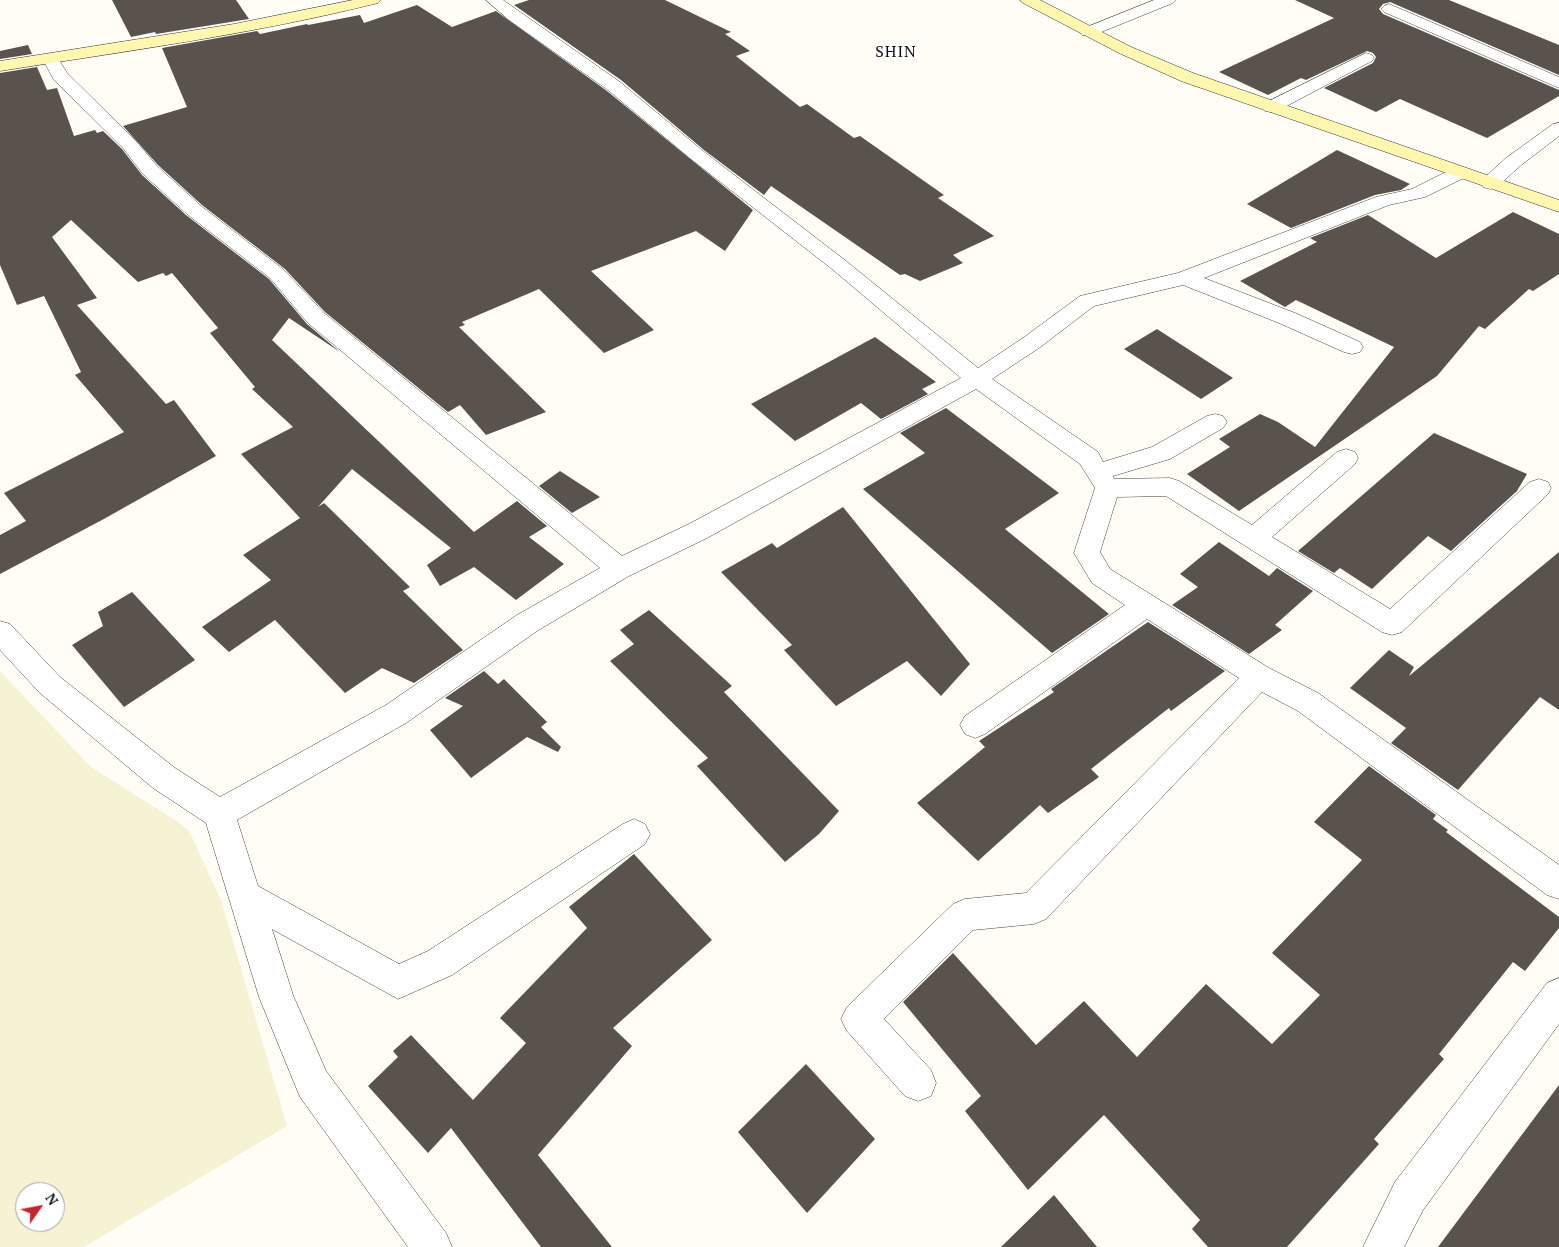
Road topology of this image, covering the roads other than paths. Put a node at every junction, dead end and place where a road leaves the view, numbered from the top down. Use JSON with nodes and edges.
{"nodes":[{"id":1,"x":373,"y":0,"type":"edge"},
{"id":2,"x":494,"y":0,"type":"edge"},
{"id":3,"x":1028,"y":0,"type":"edge"},
{"id":4,"x":1168,"y":0,"type":"edge"},
{"id":5,"x":1389,"y":9,"type":"dead end"},
{"id":6,"x":1088,"y":32,"type":"junction"},
{"id":7,"x":50,"y":58,"type":"junction"},
{"id":8,"x":1366,"y":58,"type":"dead end"},
{"id":9,"x":0,"y":66,"type":"edge"},
{"id":10,"x":1559,"y":83,"type":"edge"},
{"id":11,"x":1271,"y":107,"type":"junction"},
{"id":12,"x":1559,"y":128,"type":"edge"},
{"id":13,"x":1459,"y":173,"type":"junction"},
{"id":14,"x":1490,"y":183,"type":"junction"},
{"id":15,"x":1559,"y":206,"type":"edge"},
{"id":16,"x":1185,"y":278,"type":"junction"},
{"id":17,"x":1352,"y":346,"type":"dead end"},
{"id":18,"x":977,"y":379,"type":"junction"},
{"id":19,"x":1215,"y":422,"type":"dead end"},
{"id":20,"x":1346,"y":458,"type":"dead end"},
{"id":21,"x":1102,"y":480,"type":"junction"},
{"id":22,"x":1539,"y":488,"type":"dead end"},
{"id":23,"x":1254,"y":538,"type":"junction"},
{"id":24,"x":620,"y":569,"type":"junction"},
{"id":25,"x":1146,"y":605,"type":"junction"},
{"id":26,"x":0,"y":632,"type":"edge"},
{"id":27,"x":1259,"y":676,"type":"junction"},
{"id":28,"x":976,"y":725,"type":"dead end"},
{"id":29,"x":219,"y":814,"type":"junction"},
{"id":30,"x":634,"y":834,"type":"dead end"},
{"id":31,"x":1559,"y":884,"type":"edge"},
{"id":32,"x":244,"y":896,"type":"junction"},
{"id":33,"x":1559,"y":995,"type":"edge"},
{"id":34,"x":918,"y":1084,"type":"dead end"},
{"id":35,"x":432,"y":1247,"type":"edge"},
{"id":36,"x":1383,"y":1247,"type":"edge"}],
"edges":[{"from":1,"to":7,"type":"street"},
{"from":2,"to":18,"type":"street"},
{"from":3,"to":6,"type":"street"},
{"from":4,"to":6,"type":"street"},
{"from":5,"to":10,"type":"street"},
{"from":6,"to":11,"type":"street"},
{"from":7,"to":9,"type":"street"},
{"from":7,"to":24,"type":"street"},
{"from":8,"to":11,"type":"street"},
{"from":11,"to":13,"type":"street"},
{"from":12,"to":14,"type":"street"},
{"from":13,"to":14,"type":"street"},
{"from":13,"to":16,"type":"street"},
{"from":14,"to":15,"type":"street"},
{"from":16,"to":17,"type":"street"},
{"from":16,"to":18,"type":"street"},
{"from":18,"to":21,"type":"street"},
{"from":18,"to":24,"type":"street"},
{"from":19,"to":21,"type":"street"},
{"from":20,"to":23,"type":"street"},
{"from":21,"to":23,"type":"street"},
{"from":21,"to":25,"type":"street"},
{"from":22,"to":23,"type":"street"},
{"from":24,"to":29,"type":"street"},
{"from":25,"to":27,"type":"street"},
{"from":25,"to":28,"type":"street"},
{"from":26,"to":29,"type":"street"},
{"from":27,"to":31,"type":"street"},
{"from":27,"to":34,"type":"street"},
{"from":29,"to":32,"type":"street"},
{"from":30,"to":32,"type":"street"},
{"from":32,"to":35,"type":"street"},
{"from":33,"to":36,"type":"street"}]}
